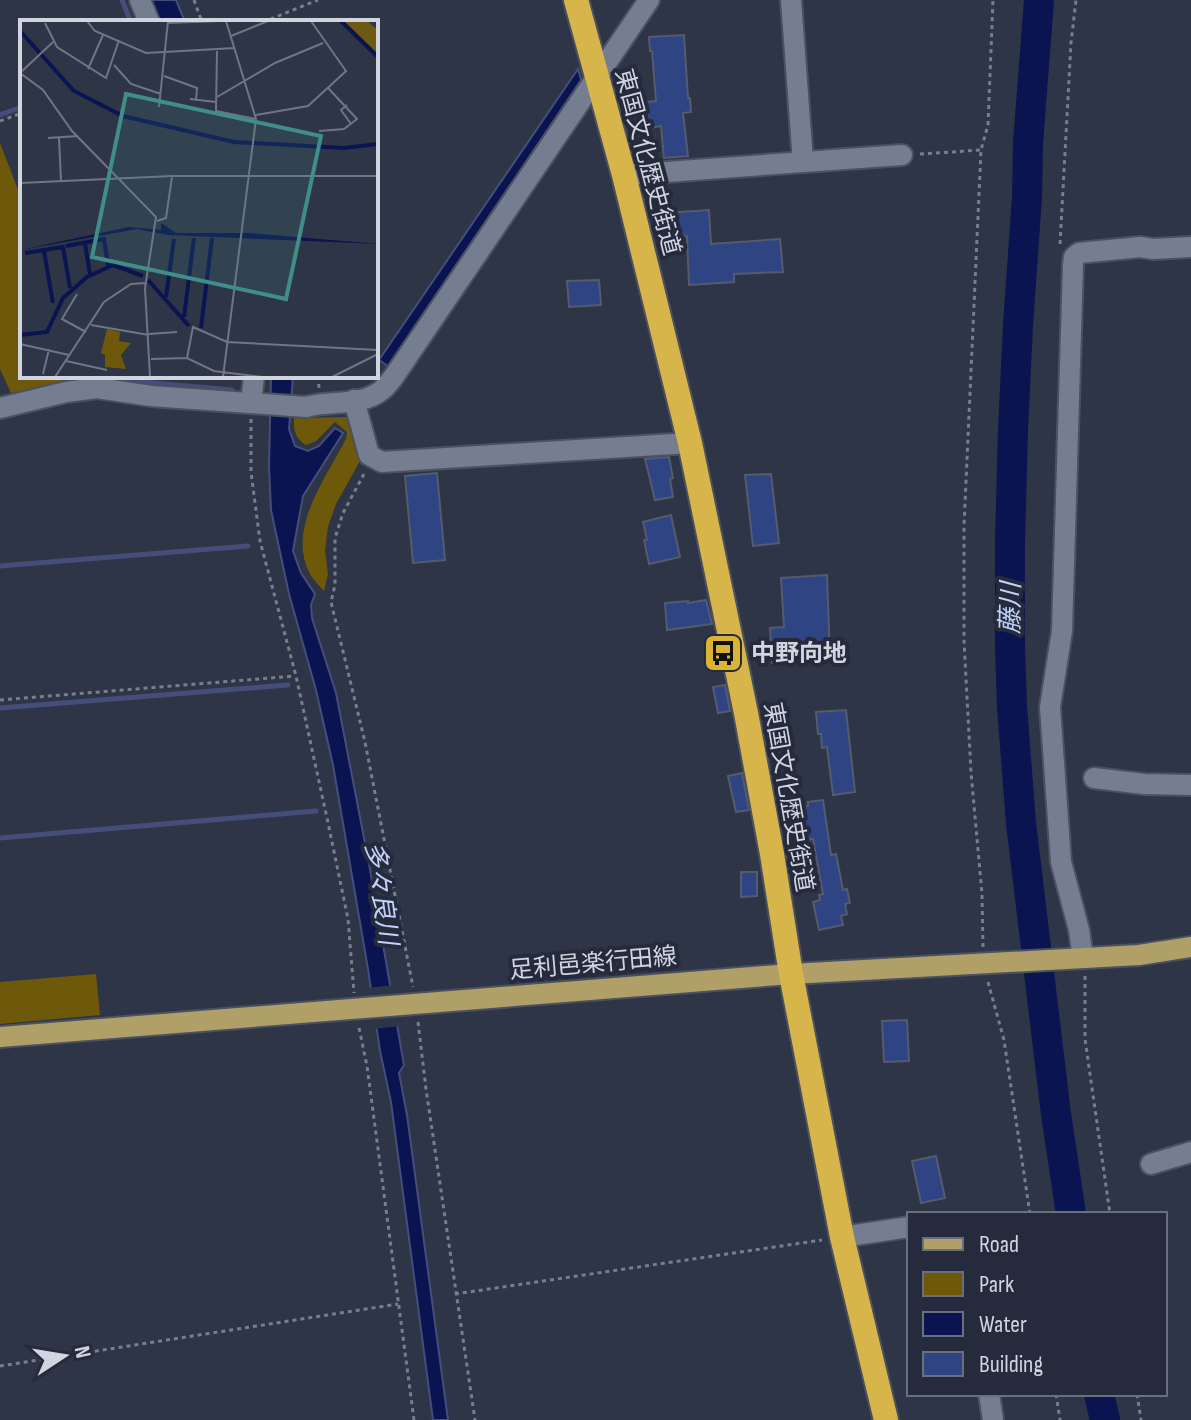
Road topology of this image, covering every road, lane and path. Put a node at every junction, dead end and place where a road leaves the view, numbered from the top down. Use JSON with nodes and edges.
{"nodes":[{"id":1,"x":140,"y":0,"type":"edge"},
{"id":2,"x":194,"y":0,"type":"edge"},
{"id":3,"x":318,"y":0,"type":"edge"},
{"id":4,"x":576,"y":0,"type":"edge"},
{"id":5,"x":649,"y":0,"type":"edge"},
{"id":6,"x":791,"y":0,"type":"edge"},
{"id":7,"x":993,"y":0,"type":"edge"},
{"id":8,"x":148,"y":20,"type":"edge"},
{"id":9,"x":201,"y":20,"type":"edge"},
{"id":10,"x":268,"y":20,"type":"edge"},
{"id":11,"x":597,"y":79,"type":"junction"},
{"id":12,"x":20,"y":114,"type":"edge"},
{"id":13,"x":0,"y":121,"type":"edge"},
{"id":14,"x":981,"y":150,"type":"junction"},
{"id":15,"x":902,"y":155,"type":"joint"},
{"id":16,"x":803,"y":162,"type":"junction"},
{"id":17,"x":624,"y":175,"type":"junction"},
{"id":18,"x":1191,"y":247,"type":"edge"},
{"id":19,"x":254,"y":378,"type":"edge"},
{"id":20,"x":354,"y":400,"type":"junction"},
{"id":21,"x":254,"y":403,"type":"junction"},
{"id":22,"x":0,"y":408,"type":"edge"},
{"id":23,"x":690,"y":443,"type":"junction"},
{"id":24,"x":369,"y":455,"type":"junction"},
{"id":25,"x":296,"y":676,"type":"junction"},
{"id":26,"x":0,"y":700,"type":"edge"},
{"id":27,"x":1094,"y":778,"type":"dead end"},
{"id":28,"x":1191,"y":785,"type":"edge"},
{"id":29,"x":1191,"y":947,"type":"edge"},
{"id":30,"x":990,"y":964,"type":"junction"},
{"id":31,"x":1081,"y":964,"type":"junction"},
{"id":32,"x":791,"y":974,"type":"junction"},
{"id":33,"x":413,"y":1005,"type":"junction"},
{"id":34,"x":358,"y":1010,"type":"junction"},
{"id":35,"x":0,"y":1037,"type":"edge"},
{"id":36,"x":1191,"y":1152,"type":"edge"},
{"id":37,"x":1151,"y":1164,"type":"dead end"},
{"id":38,"x":1030,"y":1212,"type":"edge"},
{"id":39,"x":1110,"y":1212,"type":"edge"},
{"id":40,"x":907,"y":1227,"type":"edge"},
{"id":41,"x":842,"y":1237,"type":"junction"},
{"id":42,"x":455,"y":1294,"type":"junction"},
{"id":43,"x":398,"y":1304,"type":"junction"},
{"id":44,"x":0,"y":1366,"type":"edge"},
{"id":45,"x":989,"y":1396,"type":"edge"},
{"id":46,"x":1056,"y":1396,"type":"edge"},
{"id":47,"x":1137,"y":1396,"type":"edge"},
{"id":48,"x":414,"y":1420,"type":"edge"},
{"id":49,"x":475,"y":1420,"type":"edge"},
{"id":50,"x":886,"y":1420,"type":"edge"},
{"id":51,"x":993,"y":1420,"type":"edge"},
{"id":52,"x":1060,"y":1420,"type":"edge"},
{"id":53,"x":1141,"y":1420,"type":"edge"}],
"edges":[{"from":1,"to":8,"type":"street"},
{"from":2,"to":9,"type":"path"},
{"from":3,"to":10,"type":"path"},
{"from":4,"to":11,"type":"highway","name":"東国文化歴史街道"},
{"from":5,"to":11,"type":"street"},
{"from":6,"to":16,"type":"street"},
{"from":7,"to":14,"type":"path"},
{"from":11,"to":17,"type":"highway","name":"東国文化歴史街道"},
{"from":11,"to":20,"type":"street"},
{"from":12,"to":13,"type":"path"},
{"from":14,"to":15,"type":"path"},
{"from":14,"to":30,"type":"path"},
{"from":15,"to":16,"type":"street"},
{"from":16,"to":17,"type":"street"},
{"from":17,"to":23,"type":"highway","name":"東国文化歴史街道"},
{"from":18,"to":31,"type":"street"},
{"from":19,"to":21,"type":"street"},
{"from":20,"to":21,"type":"street"},
{"from":20,"to":24,"type":"street"},
{"from":21,"to":22,"type":"street"},
{"from":21,"to":25,"type":"path"},
{"from":23,"to":24,"type":"street"},
{"from":23,"to":32,"type":"highway","name":"東国文化歴史街道"},
{"from":24,"to":33,"type":"path"},
{"from":25,"to":26,"type":"path"},
{"from":25,"to":34,"type":"path"},
{"from":27,"to":28,"type":"street"},
{"from":29,"to":31,"type":"main road","name":"足利邑楽行田線"},
{"from":30,"to":31,"type":"main road","name":"足利邑楽行田線"},
{"from":30,"to":32,"type":"main road","name":"足利邑楽行田線"},
{"from":30,"to":38,"type":"path"},
{"from":31,"to":39,"type":"path"},
{"from":32,"to":33,"type":"main road","name":"足利邑楽行田線"},
{"from":32,"to":41,"type":"highway","name":"東国文化歴史街道"},
{"from":33,"to":34,"type":"main road","name":"足利邑楽行田線"},
{"from":33,"to":42,"type":"path"},
{"from":34,"to":35,"type":"main road","name":"足利邑楽行田線"},
{"from":34,"to":43,"type":"path"},
{"from":36,"to":37,"type":"street"},
{"from":40,"to":41,"type":"street"},
{"from":41,"to":42,"type":"path"},
{"from":41,"to":50,"type":"highway","name":"東国文化歴史街道"},
{"from":42,"to":49,"type":"path"},
{"from":43,"to":44,"type":"path"},
{"from":43,"to":48,"type":"path"},
{"from":45,"to":51,"type":"street"},
{"from":46,"to":52,"type":"path"},
{"from":47,"to":53,"type":"path"}]}
